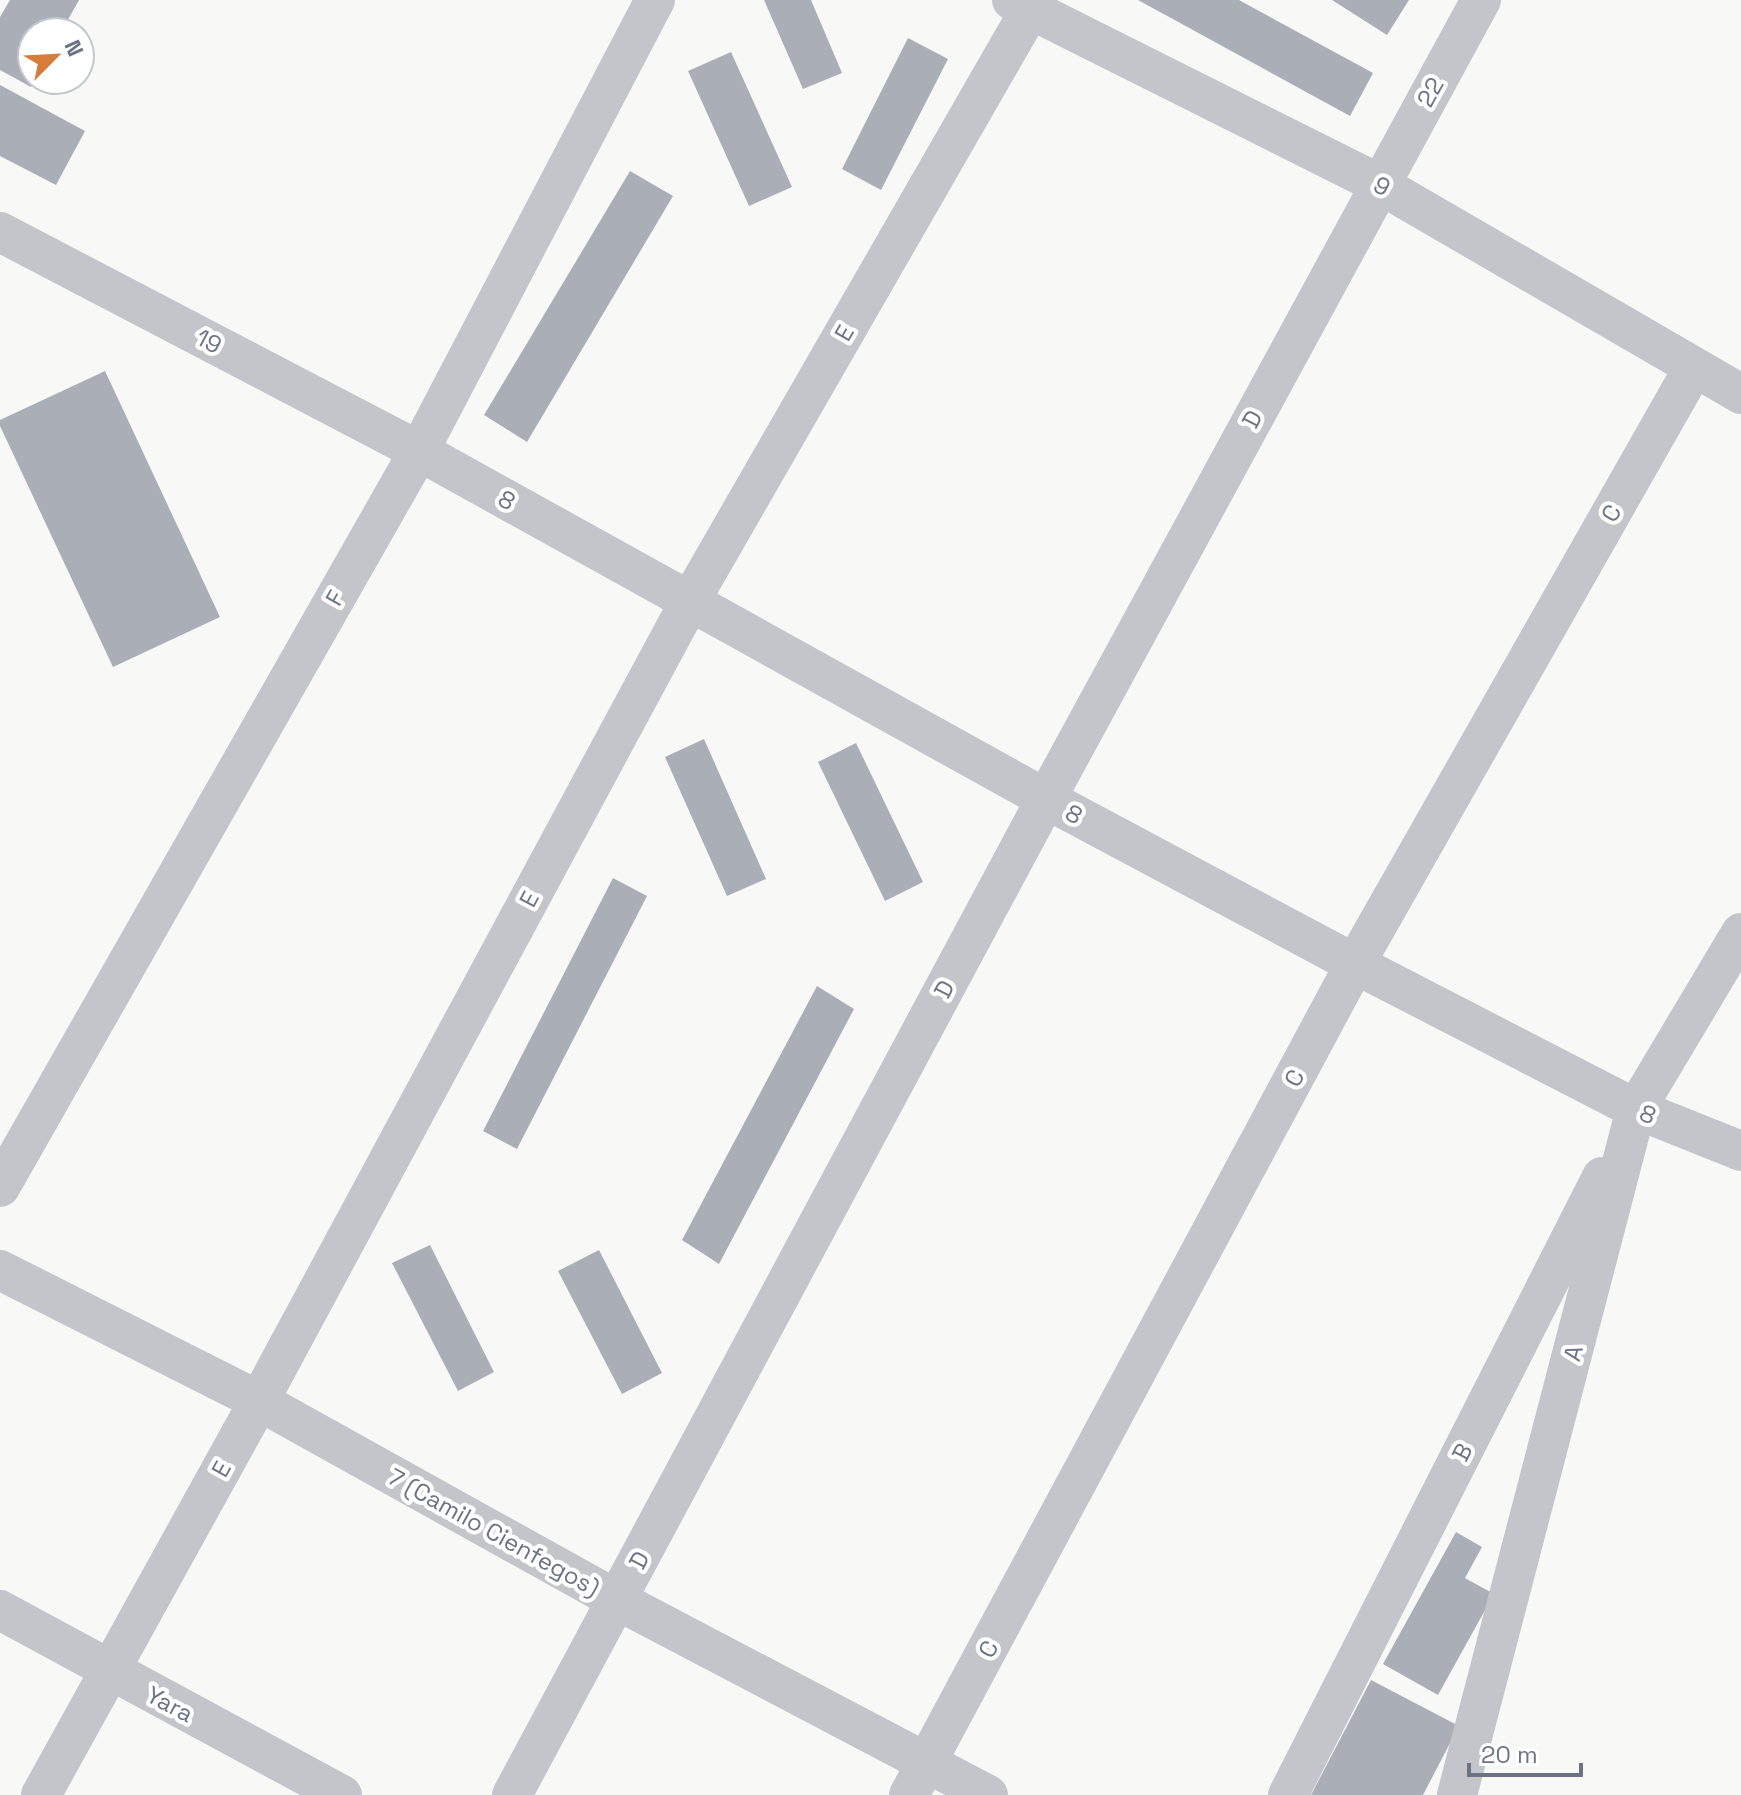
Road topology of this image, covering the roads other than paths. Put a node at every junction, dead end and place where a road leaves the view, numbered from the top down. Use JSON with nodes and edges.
{"nodes":[{"id":1,"x":655,"y":0,"type":"edge"},
{"id":2,"x":1481,"y":0,"type":"edge"},
{"id":3,"x":1021,"y":5,"type":"edge"},
{"id":4,"x":1379,"y":184,"type":"junction"},
{"id":5,"x":0,"y":232,"type":"edge"},
{"id":6,"x":1693,"y":369,"type":"junction"},
{"id":7,"x":1741,"y":394,"type":"edge"},
{"id":8,"x":419,"y":451,"type":"junction"},
{"id":9,"x":690,"y":601,"type":"junction"},
{"id":10,"x":1046,"y":799,"type":"junction"},
{"id":11,"x":1741,"y":933,"type":"edge"},
{"id":12,"x":1355,"y":964,"type":"junction"},
{"id":13,"x":1636,"y":1109,"type":"junction"},
{"id":14,"x":1741,"y":1151,"type":"edge"},
{"id":15,"x":0,"y":1187,"type":"edge"},
{"id":16,"x":0,"y":1270,"type":"edge"},
{"id":17,"x":259,"y":1401,"type":"junction"},
{"id":18,"x":617,"y":1600,"type":"junction"},
{"id":19,"x":0,"y":1610,"type":"edge"},
{"id":20,"x":110,"y":1672,"type":"junction"},
{"id":21,"x":918,"y":1779,"type":"edge"},
{"id":22,"x":41,"y":1795,"type":"edge"},
{"id":23,"x":342,"y":1795,"type":"edge"},
{"id":24,"x":512,"y":1795,"type":"edge"},
{"id":25,"x":988,"y":1795,"type":"edge"},
{"id":26,"x":1288,"y":1795,"type":"edge"},
{"id":27,"x":1457,"y":1795,"type":"edge"}],
"edges":[{"from":1,"to":8,"type":"street","name":"F"},
{"from":2,"to":4,"type":"street","name":"22"},
{"from":3,"to":4,"type":"street","name":"9"},
{"from":3,"to":9,"type":"street","name":"E"},
{"from":4,"to":6,"type":"street","name":"9"},
{"from":4,"to":10,"type":"street","name":"D"},
{"from":5,"to":8,"type":"street","name":"19"},
{"from":6,"to":7,"type":"street","name":"9"},
{"from":6,"to":12,"type":"street","name":"C"},
{"from":8,"to":9,"type":"street","name":"8"},
{"from":8,"to":15,"type":"street","name":"F"},
{"from":9,"to":10,"type":"street","name":"8"},
{"from":9,"to":17,"type":"street","name":"E"},
{"from":10,"to":12,"type":"street","name":"8"},
{"from":10,"to":18,"type":"street","name":"D"},
{"from":11,"to":13,"type":"street","name":"A"},
{"from":12,"to":13,"type":"street","name":"8"},
{"from":12,"to":21,"type":"street","name":"C"},
{"from":13,"to":14,"type":"street","name":"8"},
{"from":13,"to":26,"type":"street","name":"B"},
{"from":13,"to":27,"type":"street","name":"A"},
{"from":16,"to":17,"type":"street","name":"7 (Camilo Cienfegos)"},
{"from":17,"to":18,"type":"street","name":"7 (Camilo Cienfegos)"},
{"from":17,"to":20,"type":"street","name":"E"},
{"from":18,"to":21,"type":"street","name":"7 (Camilo Cienfegos)"},
{"from":18,"to":24,"type":"street","name":"D"},
{"from":19,"to":20,"type":"street","name":"Yara"},
{"from":20,"to":22,"type":"street","name":"E"},
{"from":20,"to":23,"type":"street","name":"Yara"},
{"from":21,"to":25,"type":"street","name":"7 (Camilo Cienfegos)"}]}
